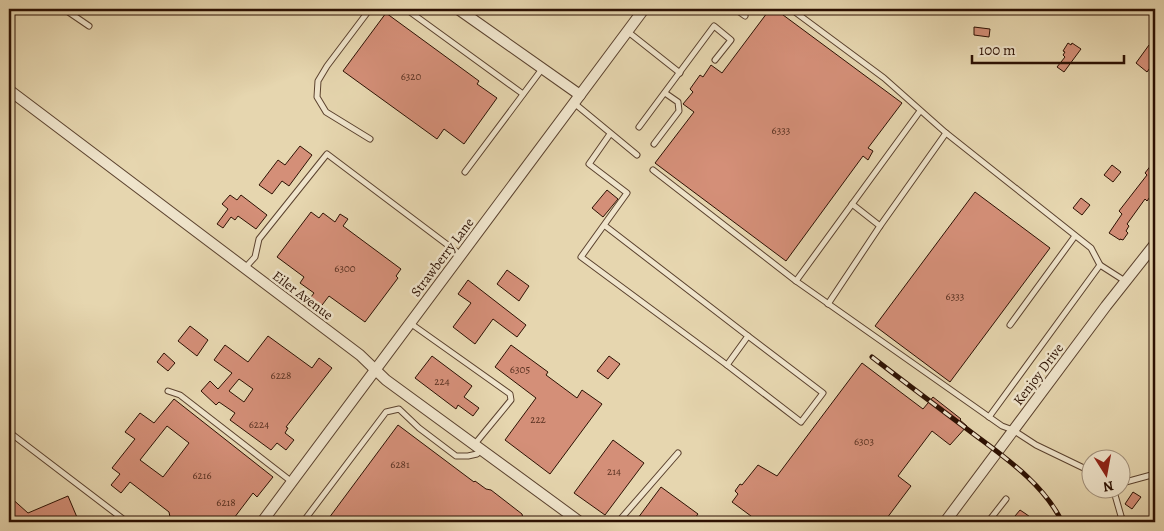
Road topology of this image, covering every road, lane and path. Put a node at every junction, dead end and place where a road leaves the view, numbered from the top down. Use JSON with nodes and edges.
{"nodes":[{"id":1,"x":64,"y":9,"type":"edge"},
{"id":2,"x":370,"y":9,"type":"edge"},
{"id":3,"x":406,"y":9,"type":"edge"},
{"id":4,"x":458,"y":9,"type":"edge"},
{"id":5,"x":644,"y":9,"type":"edge"},
{"id":6,"x":735,"y":9,"type":"edge"},
{"id":7,"x":791,"y":9,"type":"edge"},
{"id":8,"x":744,"y":16,"type":"dead end"},
{"id":9,"x":89,"y":26,"type":"dead end"},
{"id":10,"x":627,"y":31,"type":"junction"},
{"id":11,"x":714,"y":60,"type":"dead end"},
{"id":12,"x":543,"y":68,"type":"junction"},
{"id":13,"x":680,"y":73,"type":"junction"},
{"id":14,"x":9,"y":90,"type":"edge"},
{"id":15,"x":665,"y":93,"type":"junction"},
{"id":16,"x":523,"y":94,"type":"junction"},
{"id":17,"x":577,"y":99,"type":"junction"},
{"id":18,"x":920,"y":111,"type":"junction"},
{"id":19,"x":639,"y":127,"type":"dead end"},
{"id":20,"x":946,"y":133,"type":"junction"},
{"id":21,"x":610,"y":134,"type":"junction"},
{"id":22,"x":370,"y":139,"type":"dead end"},
{"id":23,"x":654,"y":144,"type":"dead end"},
{"id":24,"x":637,"y":155,"type":"dead end"},
{"id":25,"x":653,"y":170,"type":"dead end"},
{"id":26,"x":465,"y":172,"type":"dead end"},
{"id":27,"x":852,"y":204,"type":"junction"},
{"id":28,"x":604,"y":225,"type":"junction"},
{"id":29,"x":880,"y":226,"type":"junction"},
{"id":30,"x":1076,"y":236,"type":"junction"},
{"id":31,"x":1155,"y":244,"type":"edge"},
{"id":32,"x":461,"y":255,"type":"junction"},
{"id":33,"x":1100,"y":265,"type":"junction"},
{"id":34,"x":244,"y":268,"type":"junction"},
{"id":35,"x":796,"y":281,"type":"junction"},
{"id":36,"x":1125,"y":281,"type":"junction"},
{"id":37,"x":828,"y":304,"type":"junction"},
{"id":38,"x":410,"y":323,"type":"junction"},
{"id":39,"x":1010,"y":324,"type":"dead end"},
{"id":40,"x":748,"y":336,"type":"junction"},
{"id":41,"x":727,"y":365,"type":"junction"},
{"id":42,"x":375,"y":369,"type":"junction"},
{"id":43,"x":168,"y":391,"type":"dead end"},
{"id":44,"x":990,"y":417,"type":"junction"},
{"id":45,"x":1014,"y":430,"type":"junction"},
{"id":46,"x":9,"y":432,"type":"edge"},
{"id":47,"x":478,"y":447,"type":"junction"},
{"id":48,"x":678,"y":453,"type":"dead end"},
{"id":49,"x":1082,"y":467,"type":"edge"},
{"id":50,"x":1155,"y":474,"type":"edge"},
{"id":51,"x":1132,"y":480,"type":"edge"},
{"id":52,"x":292,"y":482,"type":"junction"},
{"id":53,"x":1116,"y":498,"type":"edge"},
{"id":54,"x":1006,"y":499,"type":"dead end"},
{"id":55,"x":127,"y":522,"type":"edge"},
{"id":56,"x":262,"y":522,"type":"edge"},
{"id":57,"x":303,"y":522,"type":"edge"},
{"id":58,"x":580,"y":522,"type":"edge"},
{"id":59,"x":618,"y":522,"type":"edge"},
{"id":60,"x":946,"y":522,"type":"edge"},
{"id":61,"x":988,"y":522,"type":"edge"},
{"id":62,"x":1124,"y":522,"type":"edge"}],
"edges":[{"from":1,"to":9,"type":"lane"},
{"from":2,"to":22,"type":"lane"},
{"from":3,"to":16,"type":"lane"},
{"from":4,"to":12,"type":"street"},
{"from":5,"to":10,"type":"street","name":"Strawberry Lane"},
{"from":6,"to":8,"type":"lane"},
{"from":7,"to":18,"type":"lane"},
{"from":10,"to":13,"type":"lane"},
{"from":10,"to":17,"type":"street","name":"Strawberry Lane"},
{"from":11,"to":13,"type":"lane"},
{"from":12,"to":16,"type":"lane"},
{"from":12,"to":17,"type":"street"},
{"from":13,"to":15,"type":"lane"},
{"from":14,"to":34,"type":"street","name":"Eiler Avenue"},
{"from":15,"to":19,"type":"lane"},
{"from":15,"to":23,"type":"lane"},
{"from":16,"to":26,"type":"lane"},
{"from":17,"to":21,"type":"lane"},
{"from":17,"to":32,"type":"street","name":"Strawberry Lane"},
{"from":18,"to":20,"type":"lane"},
{"from":18,"to":27,"type":"lane"},
{"from":20,"to":29,"type":"lane"},
{"from":20,"to":30,"type":"lane"},
{"from":21,"to":24,"type":"lane"},
{"from":21,"to":28,"type":"lane"},
{"from":25,"to":35,"type":"lane"},
{"from":27,"to":29,"type":"lane"},
{"from":27,"to":35,"type":"lane"},
{"from":28,"to":40,"type":"lane"},
{"from":28,"to":41,"type":"lane"},
{"from":29,"to":37,"type":"lane"},
{"from":30,"to":33,"type":"lane"},
{"from":30,"to":39,"type":"lane"},
{"from":31,"to":36,"type":"street","name":"Kenjoy Drive"},
{"from":32,"to":34,"type":"lane"},
{"from":32,"to":38,"type":"street","name":"Strawberry Lane"},
{"from":33,"to":36,"type":"lane"},
{"from":33,"to":44,"type":"lane"},
{"from":34,"to":42,"type":"street","name":"Eiler Avenue"},
{"from":35,"to":37,"type":"lane"},
{"from":36,"to":45,"type":"street","name":"Kenjoy Drive"},
{"from":37,"to":44,"type":"lane"},
{"from":38,"to":42,"type":"street","name":"Strawberry Lane"},
{"from":38,"to":47,"type":"lane"},
{"from":40,"to":41,"type":"lane"},
{"from":40,"to":41,"type":"lane"},
{"from":42,"to":47,"type":"street","name":"Eiler Avenue"},
{"from":42,"to":52,"type":"street","name":"Strawberry Lane"},
{"from":43,"to":52,"type":"lane"},
{"from":44,"to":45,"type":"lane"},
{"from":45,"to":49,"type":"lane"},
{"from":45,"to":60,"type":"street","name":"Kenjoy Drive"},
{"from":46,"to":55,"type":"lane"},
{"from":47,"to":57,"type":"lane"},
{"from":47,"to":58,"type":"street","name":"Eiler Avenue"},
{"from":48,"to":59,"type":"lane"},
{"from":50,"to":51,"type":"lane"},
{"from":52,"to":56,"type":"street","name":"Strawberry Lane"},
{"from":53,"to":62,"type":"lane"},
{"from":54,"to":61,"type":"lane"}]}
